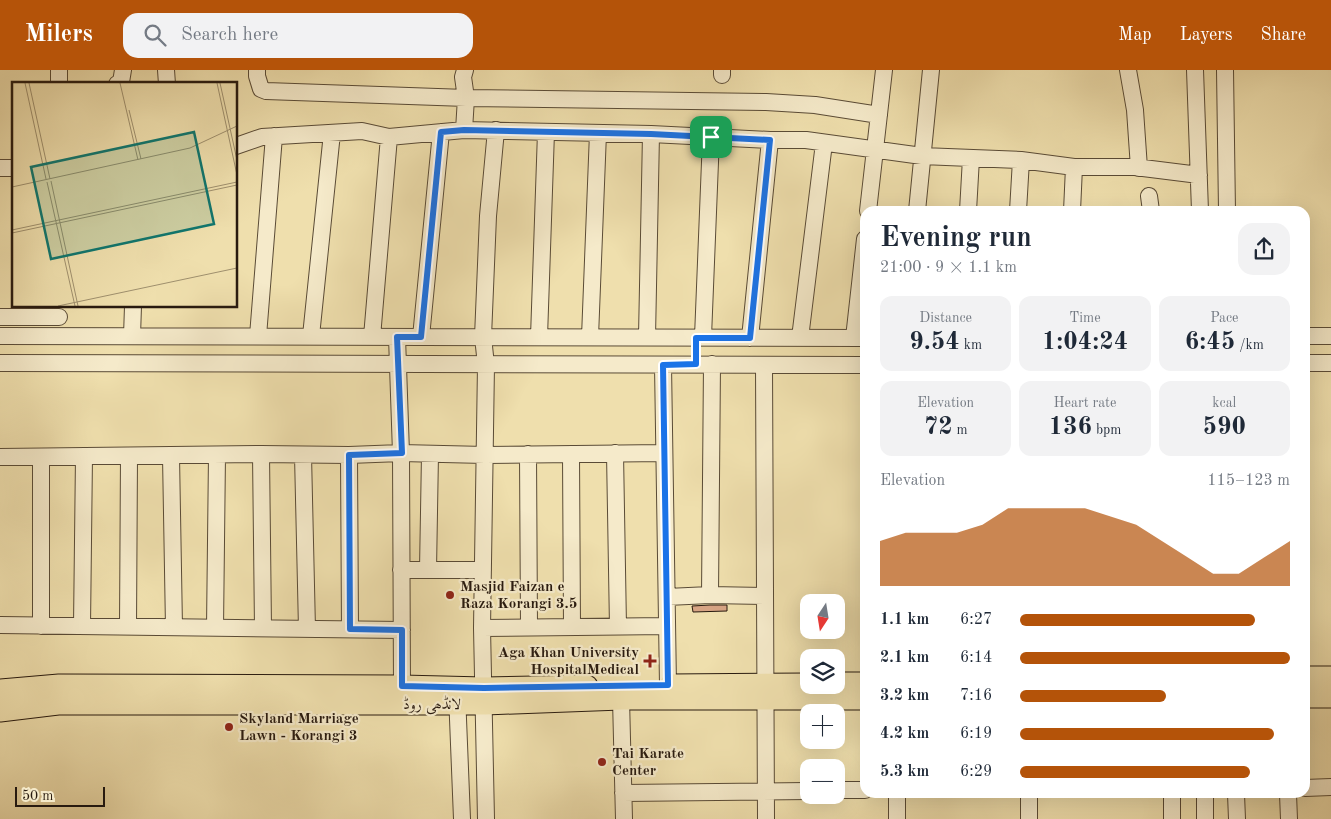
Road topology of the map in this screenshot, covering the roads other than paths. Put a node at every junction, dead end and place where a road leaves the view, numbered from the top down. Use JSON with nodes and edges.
{"nodes":[{"id":1,"x":257,"y":70,"type":"edge"},
{"id":2,"x":465,"y":70,"type":"edge"},
{"id":3,"x":884,"y":70,"type":"edge"},
{"id":4,"x":931,"y":70,"type":"edge"},
{"id":5,"x":1128,"y":70,"type":"edge"},
{"id":6,"x":1195,"y":70,"type":"edge"},
{"id":7,"x":1225,"y":70,"type":"edge"},
{"id":8,"x":466,"y":98,"type":"junction"},
{"id":9,"x":879,"y":115,"type":"junction"},
{"id":10,"x":464,"y":130,"type":"junction"},
{"id":11,"x":496,"y":130,"type":"junction"},
{"id":12,"x":441,"y":132,"type":"junction"},
{"id":13,"x":546,"y":132,"type":"junction"},
{"id":14,"x":332,"y":133,"type":"junction"},
{"id":15,"x":598,"y":133,"type":"junction"},
{"id":16,"x":651,"y":134,"type":"junction"},
{"id":17,"x":274,"y":136,"type":"junction"},
{"id":18,"x":389,"y":136,"type":"junction"},
{"id":19,"x":711,"y":137,"type":"junction"},
{"id":20,"x":770,"y":140,"type":"junction"},
{"id":21,"x":824,"y":143,"type":"junction"},
{"id":22,"x":238,"y":145,"type":"edge"},
{"id":23,"x":875,"y":150,"type":"junction"},
{"id":24,"x":922,"y":156,"type":"junction"},
{"id":25,"x":971,"y":158,"type":"junction"},
{"id":26,"x":1021,"y":160,"type":"junction"},
{"id":27,"x":1074,"y":167,"type":"junction"},
{"id":28,"x":1139,"y":168,"type":"junction"},
{"id":29,"x":1199,"y":176,"type":"junction"},
{"id":30,"x":869,"y":206,"type":"edge"},
{"id":31,"x":917,"y":206,"type":"edge"},
{"id":32,"x":968,"y":206,"type":"edge"},
{"id":33,"x":1018,"y":206,"type":"edge"},
{"id":34,"x":1072,"y":206,"type":"edge"},
{"id":35,"x":1200,"y":206,"type":"edge"},
{"id":36,"x":1227,"y":206,"type":"edge"},
{"id":37,"x":133,"y":308,"type":"edge"},
{"id":38,"x":59,"y":312,"type":"edge"},
{"id":39,"x":0,"y":317,"type":"edge"},
{"id":40,"x":0,"y":336,"type":"edge"},
{"id":41,"x":58,"y":336,"type":"junction"},
{"id":42,"x":132,"y":336,"type":"junction"},
{"id":43,"x":258,"y":336,"type":"junction"},
{"id":44,"x":311,"y":336,"type":"junction"},
{"id":45,"x":372,"y":336,"type":"junction"},
{"id":46,"x":1310,"y":336,"type":"edge"},
{"id":47,"x":1331,"y":336,"type":"edge"},
{"id":48,"x":397,"y":337,"type":"junction"},
{"id":49,"x":421,"y":337,"type":"junction"},
{"id":50,"x":483,"y":337,"type":"junction"},
{"id":51,"x":540,"y":337,"type":"junction"},
{"id":52,"x":590,"y":337,"type":"junction"},
{"id":53,"x":647,"y":337,"type":"junction"},
{"id":54,"x":700,"y":337,"type":"junction"},
{"id":55,"x":750,"y":338,"type":"junction"},
{"id":56,"x":800,"y":338,"type":"junction"},
{"id":57,"x":860,"y":338,"type":"edge"},
{"id":58,"x":0,"y":363,"type":"edge"},
{"id":59,"x":57,"y":363,"type":"junction"},
{"id":60,"x":1310,"y":363,"type":"edge"},
{"id":61,"x":1331,"y":363,"type":"edge"},
{"id":62,"x":704,"y":364,"type":"junction"},
{"id":63,"x":399,"y":365,"type":"junction"},
{"id":64,"x":486,"y":365,"type":"junction"},
{"id":65,"x":663,"y":365,"type":"junction"},
{"id":66,"x":764,"y":365,"type":"junction"},
{"id":67,"x":860,"y":365,"type":"edge"},
{"id":68,"x":402,"y":453,"type":"junction"},
{"id":69,"x":615,"y":453,"type":"junction"},
{"id":70,"x":664,"y":453,"type":"junction"},
{"id":71,"x":261,"y":454,"type":"junction"},
{"id":72,"x":430,"y":454,"type":"junction"},
{"id":73,"x":528,"y":454,"type":"junction"},
{"id":74,"x":571,"y":454,"type":"junction"},
{"id":75,"x":218,"y":455,"type":"junction"},
{"id":76,"x":304,"y":455,"type":"junction"},
{"id":77,"x":349,"y":455,"type":"junction"},
{"id":78,"x":485,"y":455,"type":"junction"},
{"id":79,"x":84,"y":456,"type":"junction"},
{"id":80,"x":129,"y":456,"type":"junction"},
{"id":81,"x":172,"y":456,"type":"junction"},
{"id":82,"x":0,"y":457,"type":"edge"},
{"id":83,"x":41,"y":457,"type":"junction"},
{"id":84,"x":401,"y":570,"type":"junction"},
{"id":85,"x":428,"y":570,"type":"junction"},
{"id":86,"x":483,"y":570,"type":"junction"},
{"id":87,"x":710,"y":595,"type":"junction"},
{"id":88,"x":765,"y":596,"type":"junction"},
{"id":89,"x":666,"y":597,"type":"junction"},
{"id":90,"x":0,"y":625,"type":"edge"},
{"id":91,"x":41,"y":626,"type":"junction"},
{"id":92,"x":82,"y":626,"type":"junction"},
{"id":93,"x":667,"y":626,"type":"junction"},
{"id":94,"x":128,"y":627,"type":"junction"},
{"id":95,"x":174,"y":627,"type":"junction"},
{"id":96,"x":529,"y":627,"type":"junction"},
{"id":97,"x":572,"y":627,"type":"junction"},
{"id":98,"x":618,"y":627,"type":"junction"},
{"id":99,"x":215,"y":628,"type":"junction"},
{"id":100,"x":263,"y":628,"type":"junction"},
{"id":101,"x":482,"y":628,"type":"junction"},
{"id":102,"x":307,"y":629,"type":"junction"},
{"id":103,"x":350,"y":629,"type":"junction"},
{"id":104,"x":402,"y":630,"type":"junction"},
{"id":105,"x":1310,"y":677,"type":"edge"},
{"id":106,"x":1331,"y":677,"type":"edge"},
{"id":107,"x":845,"y":683,"type":"edge"},
{"id":108,"x":860,"y":683,"type":"edge"},
{"id":109,"x":668,"y":685,"type":"junction"},
{"id":110,"x":402,"y":686,"type":"junction"},
{"id":111,"x":800,"y":686,"type":"edge"},
{"id":112,"x":0,"y":690,"type":"edge"},
{"id":113,"x":765,"y":692,"type":"junction"},
{"id":114,"x":457,"y":696,"type":"junction"},
{"id":115,"x":485,"y":696,"type":"junction"},
{"id":116,"x":1310,"y":697,"type":"edge"},
{"id":117,"x":1331,"y":697,"type":"edge"},
{"id":118,"x":621,"y":699,"type":"junction"},
{"id":119,"x":860,"y":699,"type":"edge"},
{"id":120,"x":0,"y":711,"type":"edge"},
{"id":121,"x":1331,"y":787,"type":"edge"},
{"id":122,"x":1310,"y":788,"type":"edge"},
{"id":123,"x":845,"y":790,"type":"edge"},
{"id":124,"x":860,"y":790,"type":"edge"},
{"id":125,"x":800,"y":791,"type":"edge"},
{"id":126,"x":766,"y":792,"type":"junction"},
{"id":127,"x":624,"y":793,"type":"junction"},
{"id":128,"x":896,"y":798,"type":"edge"},
{"id":129,"x":1029,"y":798,"type":"edge"},
{"id":130,"x":1172,"y":798,"type":"edge"},
{"id":131,"x":1205,"y":798,"type":"edge"},
{"id":132,"x":1236,"y":798,"type":"edge"},
{"id":133,"x":1288,"y":798,"type":"edge"},
{"id":134,"x":462,"y":819,"type":"edge"},
{"id":135,"x":486,"y":819,"type":"edge"},
{"id":136,"x":624,"y":819,"type":"edge"},
{"id":137,"x":766,"y":819,"type":"edge"},
{"id":138,"x":896,"y":819,"type":"edge"},
{"id":139,"x":1029,"y":819,"type":"edge"},
{"id":140,"x":1172,"y":819,"type":"edge"},
{"id":141,"x":1205,"y":819,"type":"edge"},
{"id":142,"x":1237,"y":819,"type":"edge"},
{"id":143,"x":1289,"y":819,"type":"edge"}],
"edges":[{"from":1,"to":8,"type":"street"},
{"from":2,"to":8,"type":"street"},
{"from":3,"to":9,"type":"street"},
{"from":4,"to":24,"type":"street"},
{"from":5,"to":28,"type":"street"},
{"from":6,"to":29,"type":"street"},
{"from":7,"to":36,"type":"street"},
{"from":8,"to":9,"type":"street"},
{"from":8,"to":10,"type":"street"},
{"from":9,"to":23,"type":"street"},
{"from":10,"to":11,"type":"street"},
{"from":10,"to":12,"type":"street"},
{"from":11,"to":13,"type":"street"},
{"from":11,"to":50,"type":"street"},
{"from":12,"to":18,"type":"street"},
{"from":12,"to":49,"type":"street"},
{"from":13,"to":15,"type":"street"},
{"from":13,"to":51,"type":"street"},
{"from":14,"to":17,"type":"street"},
{"from":14,"to":18,"type":"street"},
{"from":14,"to":44,"type":"street"},
{"from":15,"to":16,"type":"street"},
{"from":15,"to":52,"type":"street"},
{"from":16,"to":19,"type":"street"},
{"from":16,"to":53,"type":"street"},
{"from":17,"to":22,"type":"street"},
{"from":17,"to":43,"type":"street"},
{"from":18,"to":45,"type":"street"},
{"from":19,"to":20,"type":"street"},
{"from":19,"to":54,"type":"street"},
{"from":20,"to":21,"type":"street"},
{"from":20,"to":55,"type":"street"},
{"from":21,"to":23,"type":"street"},
{"from":21,"to":56,"type":"street"},
{"from":23,"to":24,"type":"street"},
{"from":23,"to":30,"type":"street"},
{"from":24,"to":25,"type":"street"},
{"from":24,"to":31,"type":"street"},
{"from":25,"to":26,"type":"street"},
{"from":25,"to":32,"type":"street"},
{"from":26,"to":27,"type":"street"},
{"from":26,"to":33,"type":"street"},
{"from":27,"to":28,"type":"street"},
{"from":27,"to":34,"type":"street"},
{"from":28,"to":29,"type":"street"},
{"from":29,"to":35,"type":"street"},
{"from":37,"to":42,"type":"street"},
{"from":38,"to":39,"type":"street"},
{"from":38,"to":41,"type":"street"},
{"from":40,"to":41,"type":"street"},
{"from":41,"to":42,"type":"street"},
{"from":41,"to":59,"type":"street"},
{"from":42,"to":43,"type":"street"},
{"from":43,"to":44,"type":"street"},
{"from":44,"to":45,"type":"street"},
{"from":45,"to":48,"type":"street"},
{"from":46,"to":47,"type":"street"},
{"from":48,"to":49,"type":"street"},
{"from":48,"to":63,"type":"street"},
{"from":49,"to":50,"type":"street"},
{"from":50,"to":51,"type":"street"},
{"from":50,"to":64,"type":"street"},
{"from":51,"to":52,"type":"street"},
{"from":52,"to":53,"type":"street"},
{"from":53,"to":54,"type":"street"},
{"from":54,"to":55,"type":"street"},
{"from":54,"to":62,"type":"street"},
{"from":55,"to":56,"type":"street"},
{"from":56,"to":57,"type":"street"},
{"from":58,"to":59,"type":"street"},
{"from":59,"to":63,"type":"street"},
{"from":60,"to":61,"type":"street"},
{"from":62,"to":65,"type":"street"},
{"from":62,"to":66,"type":"street"},
{"from":62,"to":87,"type":"street"},
{"from":63,"to":64,"type":"street"},
{"from":63,"to":68,"type":"street"},
{"from":64,"to":65,"type":"street"},
{"from":64,"to":78,"type":"street"},
{"from":65,"to":70,"type":"street"},
{"from":66,"to":67,"type":"street"},
{"from":66,"to":88,"type":"street"},
{"from":68,"to":72,"type":"street"},
{"from":68,"to":77,"type":"street"},
{"from":68,"to":84,"type":"street"},
{"from":69,"to":70,"type":"street"},
{"from":69,"to":74,"type":"street"},
{"from":69,"to":98,"type":"street"},
{"from":70,"to":89,"type":"street"},
{"from":71,"to":75,"type":"street"},
{"from":71,"to":76,"type":"street"},
{"from":71,"to":100,"type":"street"},
{"from":72,"to":78,"type":"street"},
{"from":72,"to":85,"type":"street"},
{"from":73,"to":74,"type":"street"},
{"from":73,"to":78,"type":"street"},
{"from":73,"to":96,"type":"street"},
{"from":74,"to":97,"type":"street"},
{"from":75,"to":81,"type":"street"},
{"from":75,"to":99,"type":"street"},
{"from":76,"to":77,"type":"street"},
{"from":76,"to":102,"type":"street"},
{"from":77,"to":103,"type":"street"},
{"from":78,"to":86,"type":"street"},
{"from":79,"to":80,"type":"street"},
{"from":79,"to":83,"type":"street"},
{"from":79,"to":92,"type":"street"},
{"from":80,"to":81,"type":"street"},
{"from":80,"to":94,"type":"street"},
{"from":81,"to":95,"type":"street"},
{"from":82,"to":83,"type":"street"},
{"from":83,"to":91,"type":"street"},
{"from":84,"to":85,"type":"street"},
{"from":84,"to":104,"type":"street"},
{"from":85,"to":86,"type":"street"},
{"from":86,"to":101,"type":"street"},
{"from":87,"to":88,"type":"street"},
{"from":87,"to":89,"type":"street"},
{"from":88,"to":113,"type":"street"},
{"from":89,"to":93,"type":"street"},
{"from":90,"to":91,"type":"street"},
{"from":91,"to":92,"type":"street"},
{"from":92,"to":94,"type":"street"},
{"from":93,"to":98,"type":"street"},
{"from":93,"to":109,"type":"street"},
{"from":94,"to":95,"type":"street"},
{"from":95,"to":99,"type":"street"},
{"from":96,"to":97,"type":"street"},
{"from":96,"to":101,"type":"street"},
{"from":97,"to":98,"type":"street"},
{"from":99,"to":100,"type":"street"},
{"from":100,"to":102,"type":"street"},
{"from":101,"to":115,"type":"street"},
{"from":102,"to":103,"type":"street"},
{"from":103,"to":104,"type":"street"},
{"from":104,"to":110,"type":"street"},
{"from":105,"to":106,"type":"main road"},
{"from":107,"to":108,"type":"main road"},
{"from":109,"to":113,"type":"main road","name":"لانڈھی روڈ"},
{"from":109,"to":115,"type":"main road","name":"لانڈھی روڈ"},
{"from":110,"to":112,"type":"main road","name":"لانڈھی روڈ"},
{"from":110,"to":114,"type":"main road","name":"لانڈھی روڈ"},
{"from":111,"to":113,"type":"main road","name":"لانڈھی روڈ"},
{"from":113,"to":118,"type":"main road","name":"لانڈھی روڈ"},
{"from":113,"to":119,"type":"main road","name":"لانڈھی روڈ"},
{"from":113,"to":126,"type":"street"},
{"from":114,"to":115,"type":"main road","name":"لانڈھی روڈ"},
{"from":114,"to":120,"type":"main road","name":"لانڈھی روڈ"},
{"from":114,"to":134,"type":"street"},
{"from":115,"to":118,"type":"main road","name":"لانڈھی روڈ"},
{"from":115,"to":135,"type":"street"},
{"from":116,"to":117,"type":"main road"},
{"from":118,"to":127,"type":"street"},
{"from":121,"to":122,"type":"street"},
{"from":123,"to":124,"type":"street"},
{"from":125,"to":126,"type":"street"},
{"from":126,"to":127,"type":"street"},
{"from":126,"to":137,"type":"street"},
{"from":127,"to":136,"type":"street"},
{"from":128,"to":138,"type":"street"},
{"from":129,"to":139,"type":"street"},
{"from":130,"to":140,"type":"street"},
{"from":131,"to":141,"type":"street"},
{"from":132,"to":142,"type":"street"},
{"from":133,"to":143,"type":"street"}]}
